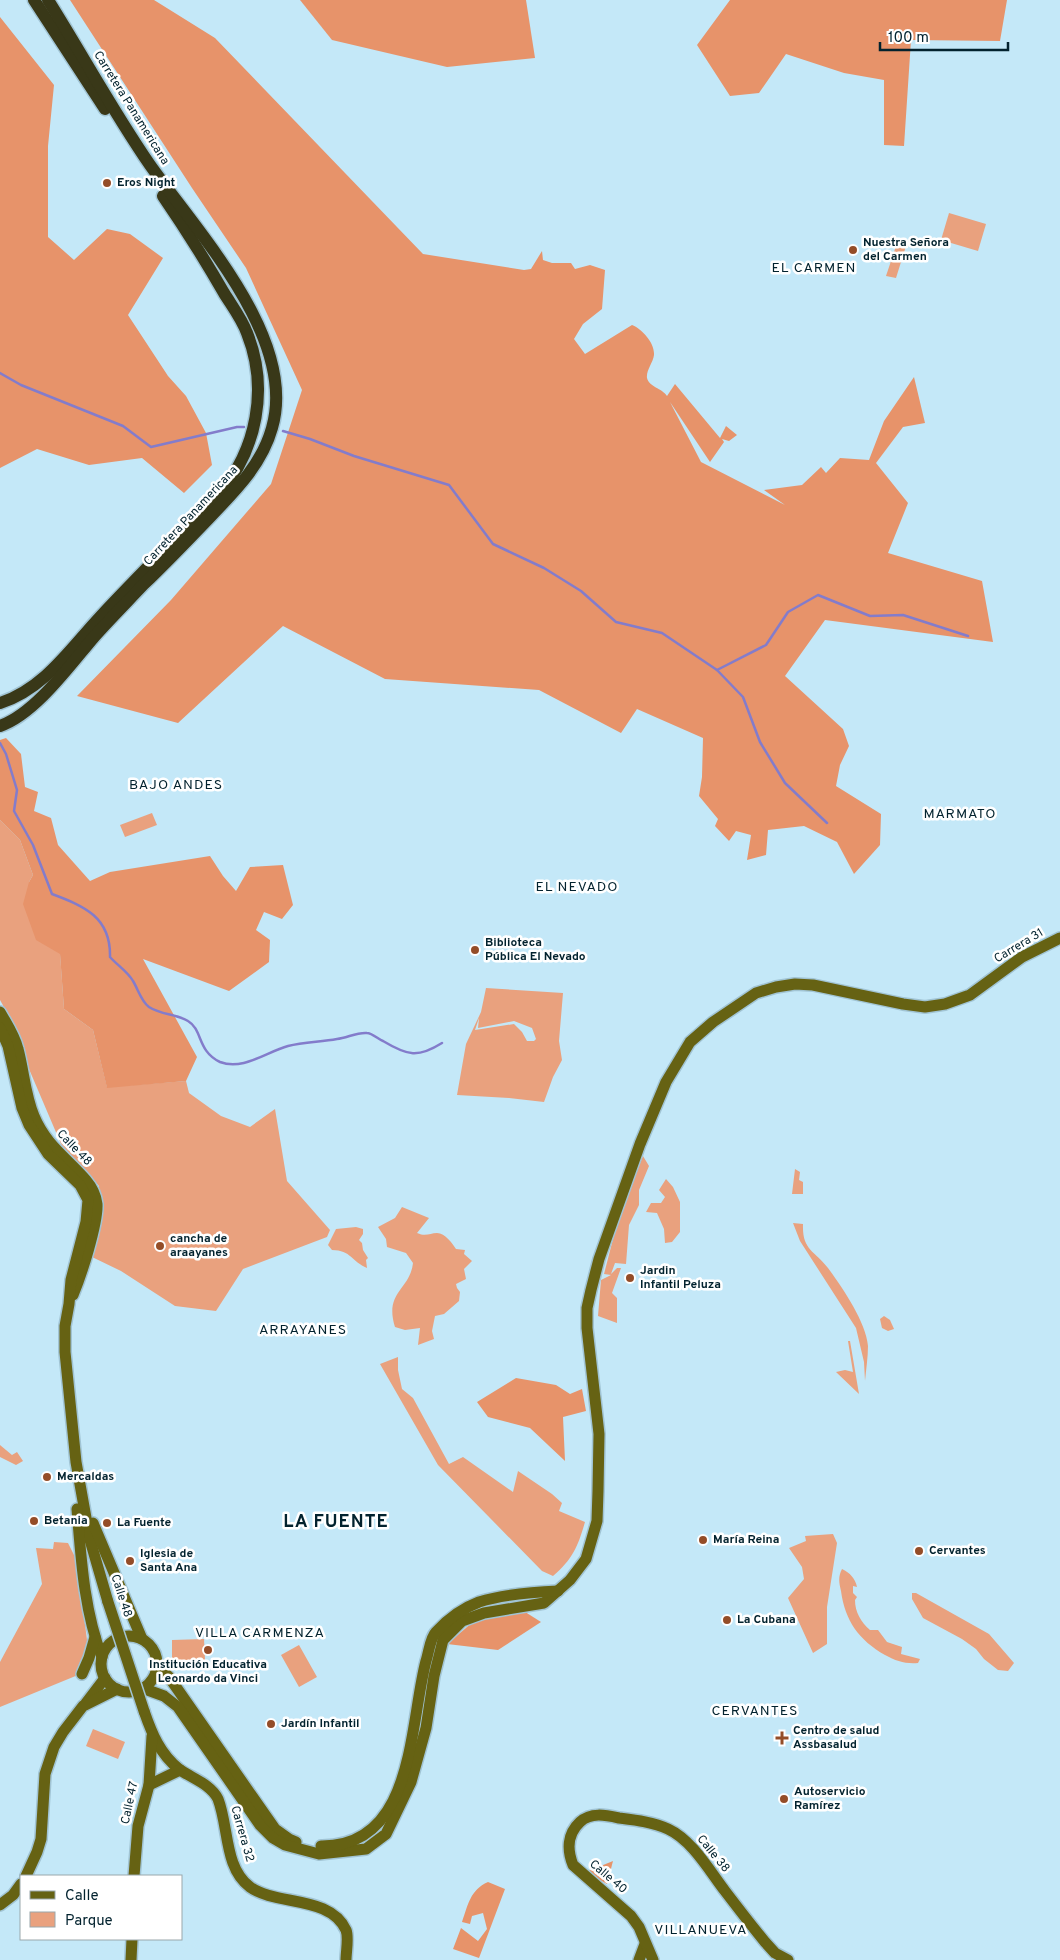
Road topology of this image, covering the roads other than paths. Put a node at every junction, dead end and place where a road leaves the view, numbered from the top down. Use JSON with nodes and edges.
{"nodes":[{"id":1,"x":34,"y":0,"type":"edge"},
{"id":2,"x":48,"y":0,"type":"edge"},
{"id":3,"x":222,"y":498,"type":"junction"},
{"id":4,"x":2,"y":702,"type":"edge"},
{"id":5,"x":6,"y":724,"type":"edge"},
{"id":6,"x":1060,"y":938,"type":"edge"},
{"id":7,"x":0,"y":1012,"type":"edge"},
{"id":8,"x":0,"y":1028,"type":"edge"},
{"id":9,"x":69,"y":1304,"type":"junction"},
{"id":10,"x":70,"y":1400,"type":"junction"},
{"id":11,"x":86,"y":1533,"type":"junction"},
{"id":12,"x":558,"y":1591,"type":"junction"},
{"id":13,"x":95,"y":1637,"type":"junction"},
{"id":14,"x":142,"y":1639,"type":"junction"},
{"id":15,"x":102,"y":1657,"type":"junction"},
{"id":16,"x":156,"y":1664,"type":"junction"},
{"id":17,"x":82,"y":1674,"type":"dead end"},
{"id":18,"x":106,"y":1678,"type":"junction"},
{"id":19,"x":142,"y":1688,"type":"junction"},
{"id":20,"x":117,"y":1689,"type":"junction"},
{"id":21,"x":83,"y":1706,"type":"junction"},
{"id":22,"x":152,"y":1736,"type":"junction"},
{"id":23,"x":180,"y":1770,"type":"junction"},
{"id":24,"x":149,"y":1785,"type":"junction"},
{"id":25,"x":588,"y":1816,"type":"joint"},
{"id":26,"x":26,"y":1875,"type":"edge"},
{"id":27,"x":134,"y":1875,"type":"edge"},
{"id":28,"x":20,"y":1885,"type":"edge"},
{"id":29,"x":0,"y":1905,"type":"edge"},
{"id":30,"x":132,"y":1940,"type":"edge"},
{"id":31,"x":646,"y":1959,"type":"edge"},
{"id":32,"x":131,"y":1960,"type":"edge"},
{"id":33,"x":346,"y":1960,"type":"edge"},
{"id":34,"x":788,"y":1960,"type":"edge"}],
"edges":[{"from":1,"to":3,"type":"highway","name":"Carretera Panamericana"},
{"from":2,"to":3,"type":"highway","name":"Carretera Panamericana"},
{"from":3,"to":4,"type":"highway","name":"Carretera Panamericana"},
{"from":3,"to":5,"type":"highway","name":"Carretera Panamericana"},
{"from":6,"to":12,"type":"main road","name":"Carrera 31"},
{"from":7,"to":9,"type":"main road","name":"Calle 48"},
{"from":8,"to":9,"type":"main road","name":"Calle 48"},
{"from":9,"to":10,"type":"main road","name":"Calle 48"},
{"from":10,"to":11,"type":"main road","name":"Calle 48"},
{"from":10,"to":14,"type":"main road","name":"Calle 48"},
{"from":11,"to":13,"type":"main road","name":"Calle 48"},
{"from":11,"to":22,"type":"main road","name":"Calle 48","bridge":true},
{"from":12,"to":16,"type":"main road"},
{"from":12,"to":19,"type":"main road","name":"Carrera 31"},
{"from":13,"to":15,"type":"main road","name":"Calle 48"},
{"from":13,"to":17,"type":"main road"},
{"from":14,"to":15,"type":"main road"},
{"from":14,"to":16,"type":"main road"},
{"from":15,"to":18,"type":"main road"},
{"from":16,"to":19,"type":"main road"},
{"from":18,"to":20,"type":"main road"},
{"from":18,"to":21,"type":"main road"},
{"from":19,"to":20,"type":"main road"},
{"from":20,"to":21,"type":"main road"},
{"from":21,"to":26,"type":"main road"},
{"from":22,"to":23,"type":"main road","name":"Carrera 32"},
{"from":22,"to":24,"type":"main road","name":"Calle 47"},
{"from":23,"to":24,"type":"main road"},
{"from":23,"to":33,"type":"main road","name":"Carrera 32"},
{"from":24,"to":27,"type":"main road","name":"Calle 47"},
{"from":25,"to":31,"type":"main road","name":"Calle 40"},
{"from":25,"to":34,"type":"main road","name":"Calle 38"},
{"from":28,"to":29,"type":"main road"},
{"from":30,"to":32,"type":"main road"}]}
